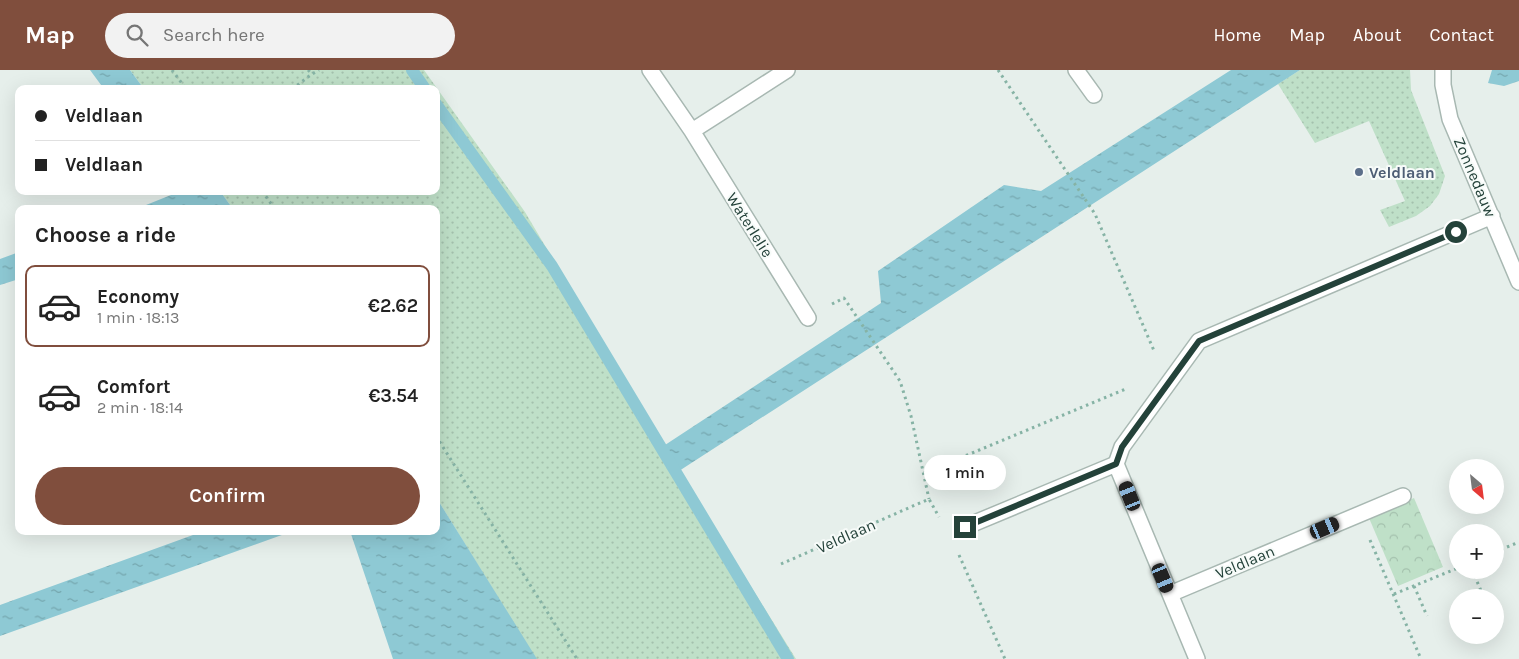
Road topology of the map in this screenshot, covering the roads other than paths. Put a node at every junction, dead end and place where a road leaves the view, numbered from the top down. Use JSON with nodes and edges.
{"nodes":[{"id":1,"x":650,"y":70,"type":"edge"},
{"id":2,"x":787,"y":70,"type":"edge"},
{"id":3,"x":1076,"y":70,"type":"edge"},
{"id":4,"x":1443,"y":70,"type":"edge"},
{"id":5,"x":1094,"y":95,"type":"dead end"},
{"id":6,"x":692,"y":131,"type":"junction"},
{"id":7,"x":1492,"y":216,"type":"junction"},
{"id":8,"x":1519,"y":282,"type":"edge"},
{"id":9,"x":808,"y":318,"type":"dead end"},
{"id":10,"x":1116,"y":464,"type":"junction"},
{"id":11,"x":1403,"y":496,"type":"dead end"},
{"id":12,"x":965,"y":527,"type":"road end"},
{"id":13,"x":1170,"y":594,"type":"junction"},
{"id":14,"x":1197,"y":659,"type":"edge"}],
"edges":[{"from":1,"to":6,"type":"street","name":"Waterlelie"},
{"from":2,"to":6,"type":"street"},
{"from":3,"to":5,"type":"street"},
{"from":4,"to":7,"type":"street","name":"Zonnedauw"},
{"from":6,"to":9,"type":"street","name":"Waterlelie"},
{"from":7,"to":8,"type":"street","name":"Zonnedauw"},
{"from":7,"to":10,"type":"street"},
{"from":10,"to":12,"type":"street"},
{"from":10,"to":13,"type":"street"},
{"from":11,"to":13,"type":"street","name":"Veldlaan"},
{"from":13,"to":14,"type":"street"}]}
